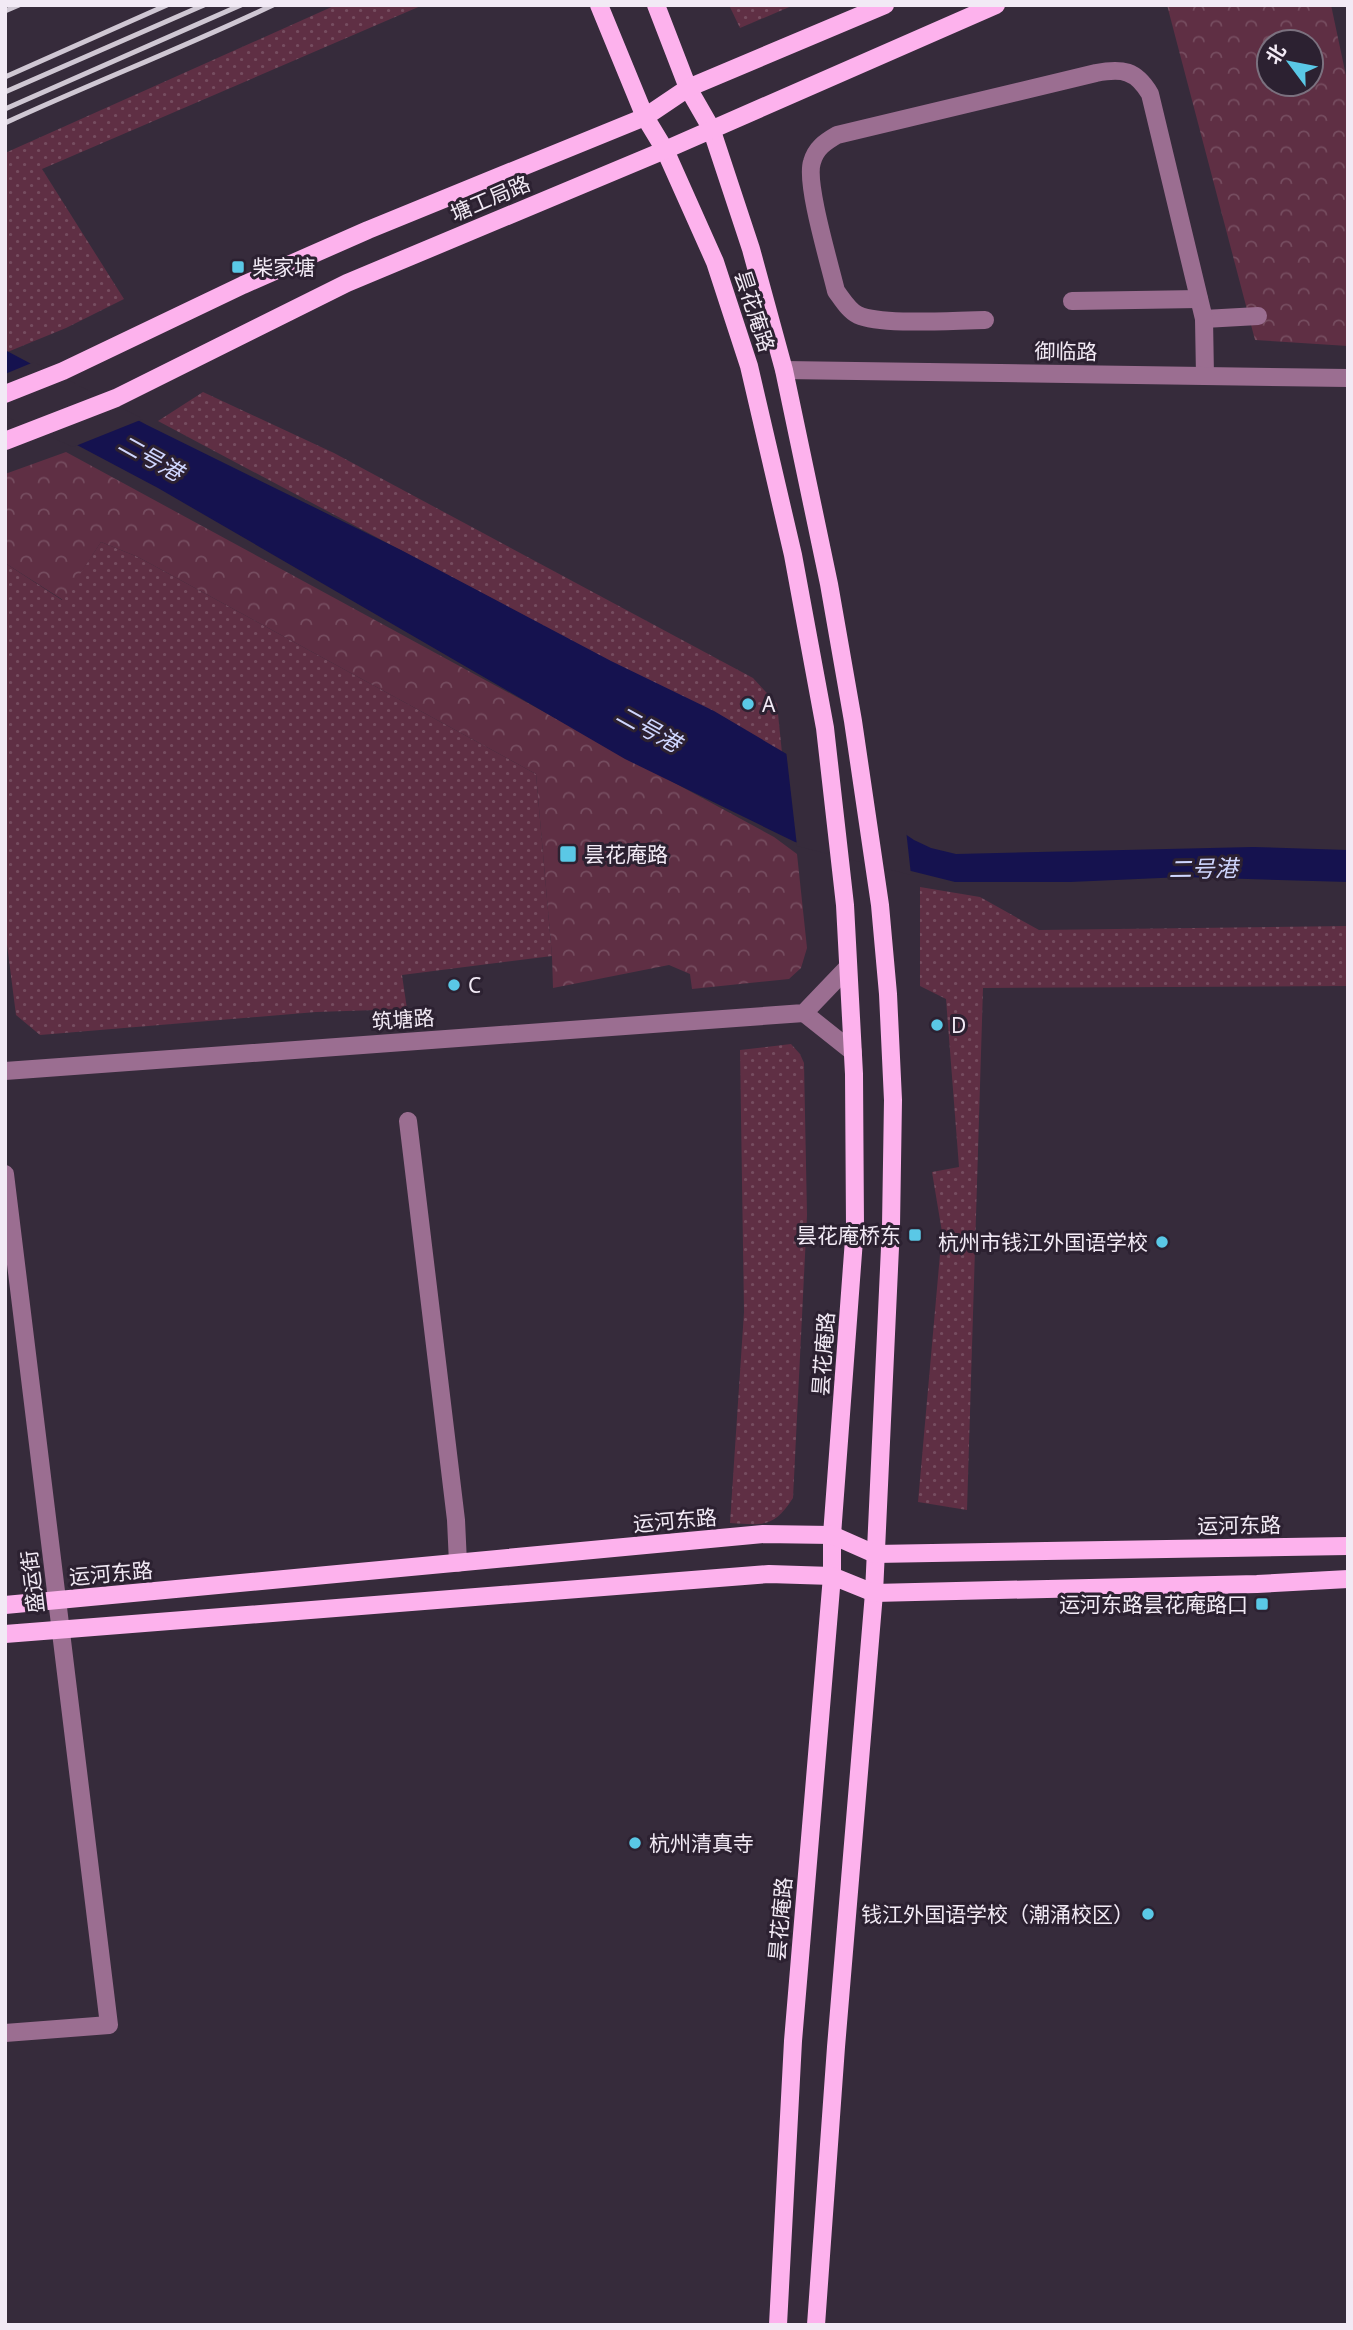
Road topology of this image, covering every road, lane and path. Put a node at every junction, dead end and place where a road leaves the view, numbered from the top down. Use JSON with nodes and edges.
{"nodes":[{"id":1,"x":599,"y":5,"type":"edge"},
{"id":2,"x":656,"y":5,"type":"edge"},
{"id":3,"x":885,"y":5,"type":"edge"},
{"id":4,"x":996,"y":5,"type":"edge"},
{"id":5,"x":688,"y":88,"type":"junction"},
{"id":6,"x":645,"y":117,"type":"junction"},
{"id":7,"x":711,"y":128,"type":"junction"},
{"id":8,"x":665,"y":150,"type":"junction"},
{"id":9,"x":1199,"y":299,"type":"junction"},
{"id":10,"x":1072,"y":301,"type":"dead end"},
{"id":11,"x":1258,"y":316,"type":"dead end"},
{"id":12,"x":1204,"y":319,"type":"junction"},
{"id":13,"x":985,"y":320,"type":"dead end"},
{"id":14,"x":784,"y":370,"type":"junction"},
{"id":15,"x":1205,"y":376,"type":"junction"},
{"id":16,"x":1348,"y":378,"type":"edge"},
{"id":17,"x":5,"y":394,"type":"edge"},
{"id":18,"x":5,"y":441,"type":"edge"},
{"id":19,"x":848,"y":967,"type":"junction"},
{"id":20,"x":804,"y":1013,"type":"junction"},
{"id":21,"x":853,"y":1052,"type":"junction"},
{"id":22,"x":5,"y":1071,"type":"edge"},
{"id":23,"x":408,"y":1121,"type":"dead end"},
{"id":24,"x":5,"y":1174,"type":"edge"},
{"id":25,"x":832,"y":1535,"type":"junction"},
{"id":26,"x":1348,"y":1546,"type":"edge"},
{"id":27,"x":875,"y":1554,"type":"junction"},
{"id":28,"x":458,"y":1563,"type":"junction"},
{"id":29,"x":832,"y":1576,"type":"junction"},
{"id":30,"x":1348,"y":1579,"type":"edge"},
{"id":31,"x":874,"y":1593,"type":"junction"},
{"id":32,"x":57,"y":1601,"type":"junction"},
{"id":33,"x":5,"y":1605,"type":"edge"},
{"id":34,"x":61,"y":1629,"type":"junction"},
{"id":35,"x":5,"y":1634,"type":"edge"},
{"id":36,"x":5,"y":2033,"type":"edge"},
{"id":37,"x":778,"y":2325,"type":"edge"},
{"id":38,"x":816,"y":2325,"type":"edge"}],
"edges":[{"from":1,"to":6,"type":"main road","name":"昙花庵路"},
{"from":2,"to":5,"type":"main road","name":"昙花庵路"},
{"from":3,"to":5,"type":"main road","name":"塘工局路"},
{"from":4,"to":7,"type":"main road","name":"塘工局路"},
{"from":5,"to":6,"type":"main road","name":"塘工局路"},
{"from":5,"to":7,"type":"main road","name":"昙花庵路"},
{"from":6,"to":8,"type":"main road","name":"昙花庵路"},
{"from":6,"to":17,"type":"main road","name":"塘工局路"},
{"from":7,"to":8,"type":"main road","name":"塘工局路"},
{"from":7,"to":14,"type":"main road","name":"昙花庵路"},
{"from":8,"to":18,"type":"main road","name":"塘工局路"},
{"from":8,"to":19,"type":"main road","name":"昙花庵路"},
{"from":9,"to":10,"type":"street"},
{"from":9,"to":12,"type":"street"},
{"from":9,"to":13,"type":"street"},
{"from":11,"to":12,"type":"street"},
{"from":12,"to":15,"type":"street"},
{"from":14,"to":15,"type":"street","name":"御临路"},
{"from":14,"to":27,"type":"main road","name":"昙花庵路"},
{"from":15,"to":16,"type":"street","name":"御临路"},
{"from":19,"to":20,"type":"street"},
{"from":19,"to":21,"type":"main road","name":"昙花庵路"},
{"from":20,"to":21,"type":"street"},
{"from":20,"to":22,"type":"street","name":"筑塘路"},
{"from":21,"to":25,"type":"main road","name":"昙花庵路"},
{"from":23,"to":28,"type":"street"},
{"from":24,"to":32,"type":"street","name":"盛运街"},
{"from":25,"to":27,"type":"main road","name":"运河东路"},
{"from":25,"to":28,"type":"main road","name":"运河东路"},
{"from":25,"to":29,"type":"main road","name":"昙花庵路"},
{"from":26,"to":27,"type":"main road","name":"运河东路"},
{"from":27,"to":31,"type":"main road","name":"昙花庵路"},
{"from":28,"to":32,"type":"main road","name":"运河东路"},
{"from":29,"to":31,"type":"main road"},
{"from":29,"to":34,"type":"main road"},
{"from":29,"to":37,"type":"main road","name":"昙花庵路"},
{"from":30,"to":31,"type":"main road"},
{"from":31,"to":38,"type":"main road","name":"昙花庵路"},
{"from":32,"to":33,"type":"main road","name":"运河东路"},
{"from":32,"to":34,"type":"street","name":"盛运街"},
{"from":34,"to":35,"type":"main road"},
{"from":34,"to":36,"type":"street","name":"盛运街"}]}
